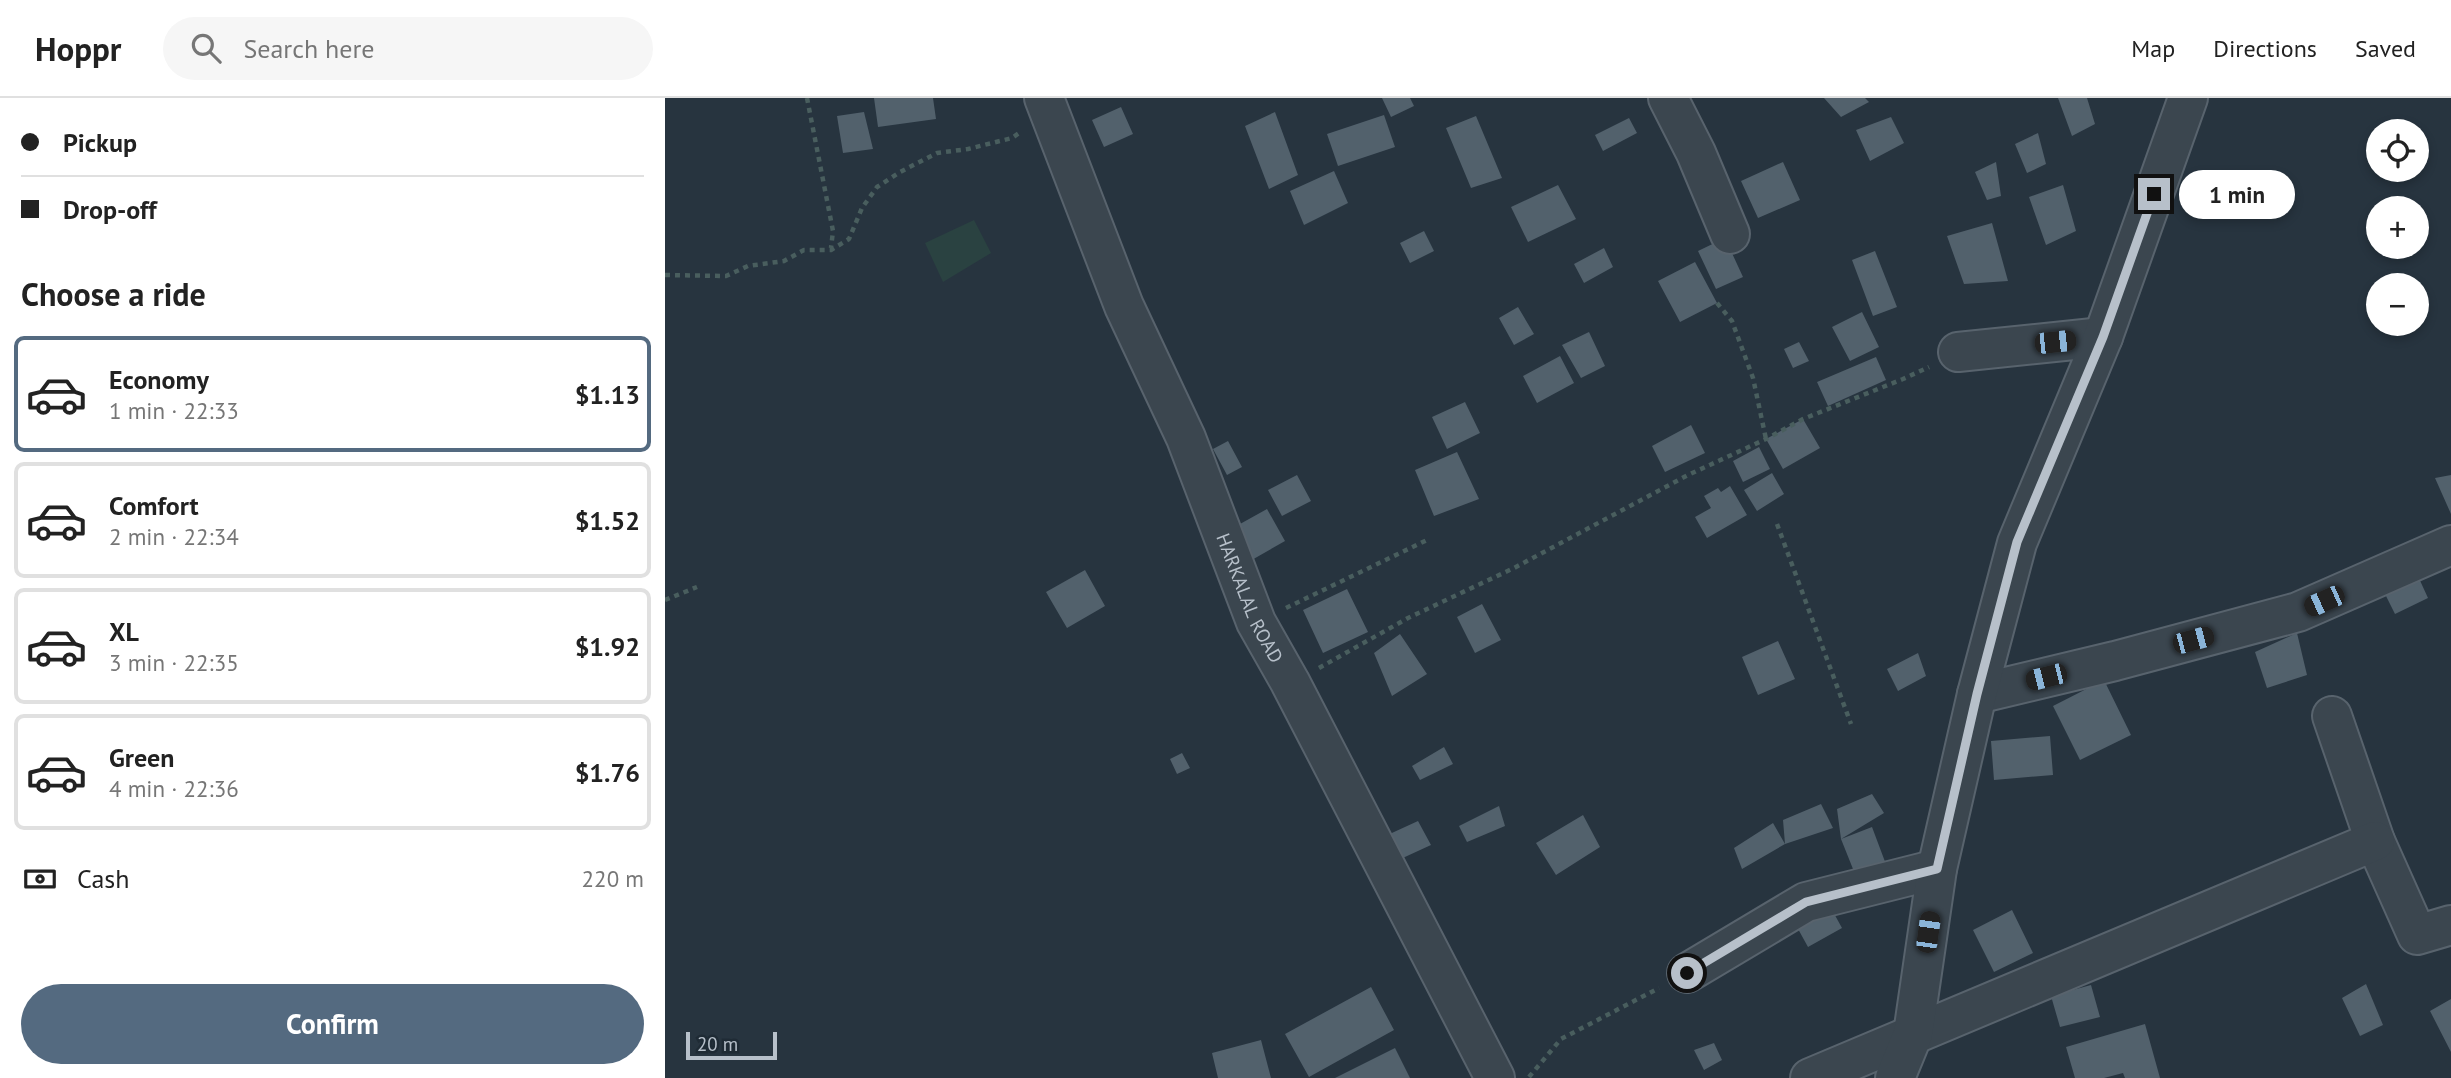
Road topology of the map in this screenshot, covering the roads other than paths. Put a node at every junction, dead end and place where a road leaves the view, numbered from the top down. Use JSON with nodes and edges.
{"nodes":[{"id":1,"x":1668,"y":98,"type":"edge"},
{"id":2,"x":2188,"y":98,"type":"edge"},
{"id":3,"x":1046,"y":99,"type":"edge"},
{"id":4,"x":1730,"y":234,"type":"dead end"},
{"id":5,"x":2103,"y":337,"type":"junction"},
{"id":6,"x":1958,"y":352,"type":"road end"},
{"id":7,"x":2451,"y":545,"type":"edge"},
{"id":8,"x":1977,"y":694,"type":"junction"},
{"id":9,"x":2332,"y":716,"type":"dead end"},
{"id":10,"x":2375,"y":841,"type":"junction"},
{"id":11,"x":1937,"y":869,"type":"junction"},
{"id":12,"x":2451,"y":925,"type":"edge"},
{"id":13,"x":1687,"y":973,"type":"road end"},
{"id":14,"x":1913,"y":1034,"type":"junction"},
{"id":15,"x":1495,"y":1078,"type":"edge"},
{"id":16,"x":1809,"y":1078,"type":"edge"},
{"id":17,"x":1895,"y":1078,"type":"edge"}],
"edges":[{"from":1,"to":4,"type":"street"},
{"from":2,"to":5,"type":"street"},
{"from":3,"to":15,"type":"street","name":"HARKALAL ROAD"},
{"from":5,"to":6,"type":"street"},
{"from":5,"to":8,"type":"street"},
{"from":7,"to":8,"type":"street"},
{"from":8,"to":11,"type":"street"},
{"from":9,"to":10,"type":"street"},
{"from":10,"to":12,"type":"street"},
{"from":10,"to":14,"type":"street"},
{"from":11,"to":13,"type":"street"},
{"from":11,"to":14,"type":"street"},
{"from":14,"to":16,"type":"street"},
{"from":14,"to":17,"type":"street"}]}
